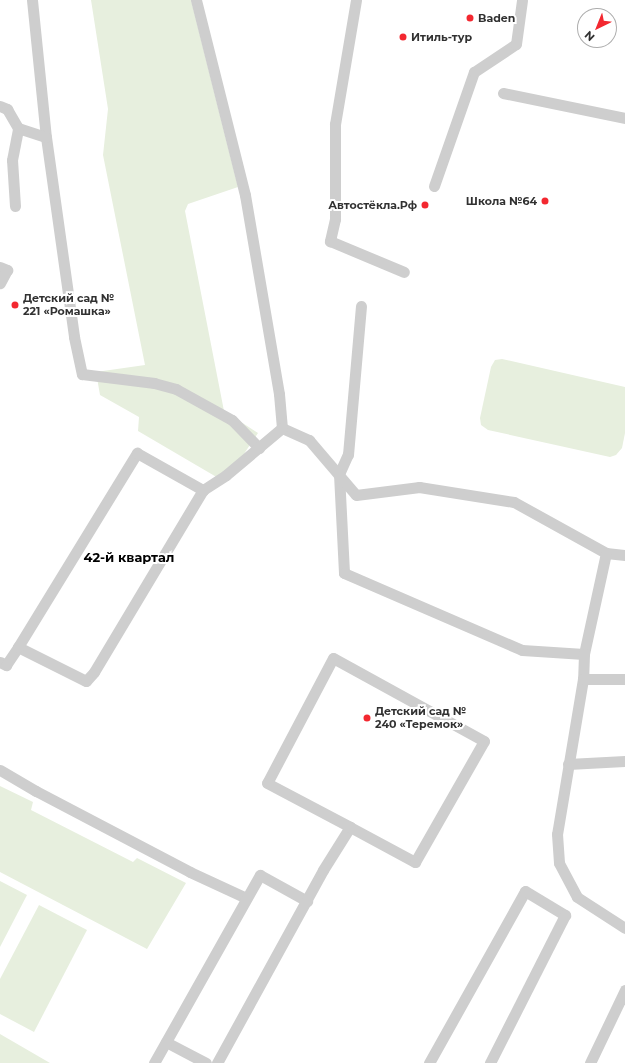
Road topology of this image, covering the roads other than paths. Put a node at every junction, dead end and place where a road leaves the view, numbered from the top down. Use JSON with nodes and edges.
{"nodes":[{"id":1,"x":32,"y":0,"type":"edge"},
{"id":2,"x":196,"y":0,"type":"edge"},
{"id":3,"x":356,"y":0,"type":"edge"},
{"id":4,"x":522,"y":0,"type":"edge"},
{"id":5,"x":503,"y":93,"type":"dead end"},
{"id":6,"x":0,"y":106,"type":"edge"},
{"id":7,"x":625,"y":118,"type":"edge"},
{"id":8,"x":18,"y":128,"type":"junction"},
{"id":9,"x":46,"y":137,"type":"junction"},
{"id":10,"x":434,"y":186,"type":"dead end"},
{"id":11,"x":15,"y":206,"type":"dead end"},
{"id":12,"x":0,"y":266,"type":"edge"},
{"id":13,"x":404,"y":272,"type":"dead end"},
{"id":14,"x":0,"y":283,"type":"edge"},
{"id":15,"x":361,"y":306,"type":"dead end"},
{"id":16,"x":282,"y":428,"type":"junction"},
{"id":17,"x":259,"y":448,"type":"junction"},
{"id":18,"x":339,"y":474,"type":"junction"},
{"id":19,"x":203,"y":490,"type":"junction"},
{"id":20,"x":606,"y":553,"type":"junction"},
{"id":21,"x":625,"y":555,"type":"edge"},
{"id":22,"x":18,"y":647,"type":"junction"},
{"id":23,"x":584,"y":654,"type":"junction"},
{"id":24,"x":2,"y":667,"type":"edge"},
{"id":25,"x":625,"y":679,"type":"edge"},
{"id":26,"x":583,"y":680,"type":"junction"},
{"id":27,"x":625,"y":761,"type":"edge"},
{"id":28,"x":568,"y":764,"type":"junction"},
{"id":29,"x":0,"y":770,"type":"edge"},
{"id":30,"x":350,"y":827,"type":"junction"},
{"id":31,"x":246,"y":898,"type":"junction"},
{"id":32,"x":307,"y":901,"type":"junction"},
{"id":33,"x":625,"y":928,"type":"edge"},
{"id":34,"x":625,"y":990,"type":"edge"},
{"id":35,"x":166,"y":1042,"type":"junction"},
{"id":36,"x":154,"y":1063,"type":"edge"},
{"id":37,"x":206,"y":1063,"type":"edge"},
{"id":38,"x":217,"y":1063,"type":"edge"},
{"id":39,"x":429,"y":1063,"type":"edge"},
{"id":40,"x":490,"y":1063,"type":"edge"},
{"id":41,"x":590,"y":1063,"type":"edge"}],
"edges":[{"from":1,"to":9,"type":"lane"},
{"from":2,"to":16,"type":"lane"},
{"from":3,"to":13,"type":"lane"},
{"from":4,"to":10,"type":"lane"},
{"from":5,"to":7,"type":"lane"},
{"from":6,"to":8,"type":"lane"},
{"from":8,"to":9,"type":"lane"},
{"from":8,"to":11,"type":"lane"},
{"from":9,"to":17,"type":"lane"},
{"from":12,"to":14,"type":"lane"},
{"from":15,"to":18,"type":"lane"},
{"from":16,"to":17,"type":"lane"},
{"from":16,"to":18,"type":"lane"},
{"from":17,"to":19,"type":"lane"},
{"from":18,"to":20,"type":"lane"},
{"from":18,"to":23,"type":"lane"},
{"from":19,"to":22,"type":"lane"},
{"from":19,"to":22,"type":"lane"},
{"from":20,"to":21,"type":"lane"},
{"from":20,"to":23,"type":"lane"},
{"from":22,"to":24,"type":"lane"},
{"from":23,"to":26,"type":"lane"},
{"from":25,"to":26,"type":"lane"},
{"from":26,"to":28,"type":"lane"},
{"from":27,"to":28,"type":"lane"},
{"from":28,"to":33,"type":"lane"},
{"from":29,"to":31,"type":"lane"},
{"from":30,"to":30,"type":"lane"},
{"from":30,"to":32,"type":"lane"},
{"from":31,"to":32,"type":"lane"},
{"from":31,"to":35,"type":"lane"},
{"from":32,"to":38,"type":"lane"},
{"from":34,"to":41,"type":"lane"},
{"from":35,"to":36,"type":"lane"},
{"from":35,"to":37,"type":"lane"},
{"from":39,"to":40,"type":"lane"}]}
